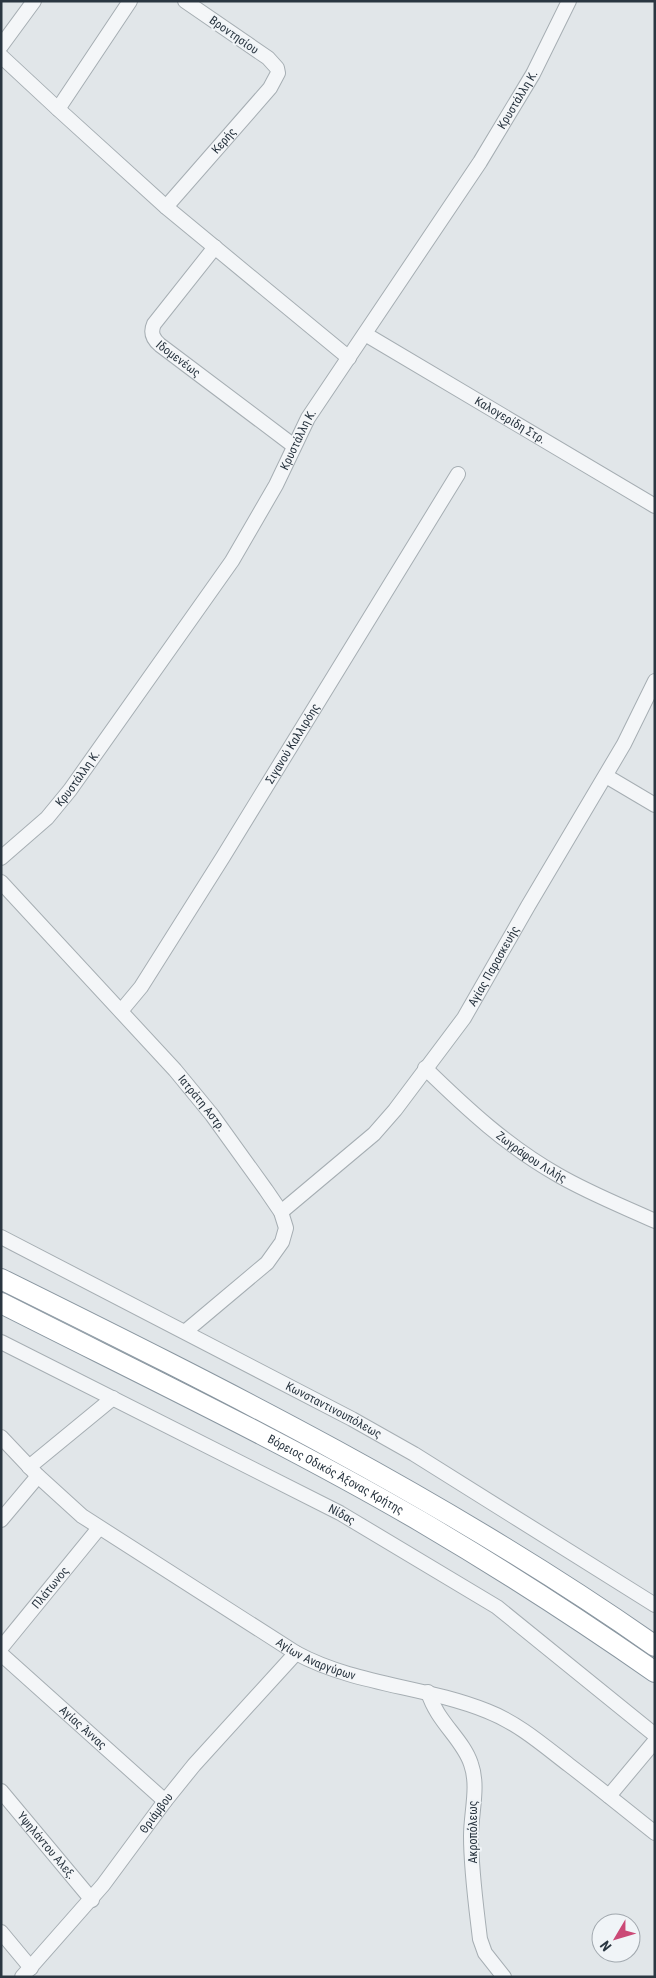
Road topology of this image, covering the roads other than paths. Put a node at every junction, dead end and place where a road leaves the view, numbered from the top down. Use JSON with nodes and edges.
{"nodes":[{"id":1,"x":34,"y":1,"type":"edge"},
{"id":2,"x":130,"y":1,"type":"edge"},
{"id":3,"x":185,"y":1,"type":"edge"},
{"id":4,"x":569,"y":1,"type":"edge"},
{"id":5,"x":1,"y":46,"type":"edge"},
{"id":6,"x":1,"y":56,"type":"edge"},
{"id":7,"x":278,"y":73,"type":"joint"},
{"id":8,"x":58,"y":110,"type":"junction"},
{"id":9,"x":166,"y":207,"type":"junction"},
{"id":10,"x":215,"y":247,"type":"junction"},
{"id":11,"x":365,"y":334,"type":"junction"},
{"id":12,"x":349,"y":358,"type":"junction"},
{"id":13,"x":294,"y":446,"type":"junction"},
{"id":14,"x":458,"y":474,"type":"dead end"},
{"id":15,"x":655,"y":506,"type":"edge"},
{"id":16,"x":655,"y":681,"type":"edge"},
{"id":17,"x":606,"y":776,"type":"junction"},
{"id":18,"x":655,"y":805,"type":"edge"},
{"id":19,"x":1,"y":858,"type":"edge"},
{"id":20,"x":1,"y":882,"type":"edge"},
{"id":21,"x":121,"y":1011,"type":"junction"},
{"id":22,"x":425,"y":1068,"type":"junction"},
{"id":23,"x":280,"y":1212,"type":"junction"},
{"id":24,"x":655,"y":1221,"type":"edge"},
{"id":25,"x":1,"y":1237,"type":"edge"},
{"id":26,"x":1,"y":1279,"type":"edge"},
{"id":27,"x":1,"y":1303,"type":"edge"},
{"id":28,"x":186,"y":1331,"type":"junction"},
{"id":29,"x":1,"y":1342,"type":"edge"},
{"id":30,"x":113,"y":1398,"type":"junction"},
{"id":31,"x":1,"y":1438,"type":"edge"},
{"id":32,"x":33,"y":1472,"type":"junction"},
{"id":33,"x":1,"y":1520,"type":"edge"},
{"id":34,"x":98,"y":1528,"type":"junction"},
{"id":35,"x":655,"y":1605,"type":"edge"},
{"id":36,"x":655,"y":1646,"type":"edge"},
{"id":37,"x":1,"y":1648,"type":"edge"},
{"id":38,"x":296,"y":1653,"type":"junction"},
{"id":39,"x":1,"y":1654,"type":"edge"},
{"id":40,"x":655,"y":1672,"type":"edge"},
{"id":41,"x":428,"y":1692,"type":"junction"},
{"id":42,"x":655,"y":1735,"type":"edge"},
{"id":43,"x":655,"y":1740,"type":"edge"},
{"id":44,"x":1,"y":1791,"type":"edge"},
{"id":45,"x":609,"y":1796,"type":"junction"},
{"id":46,"x":164,"y":1802,"type":"junction"},
{"id":47,"x":655,"y":1833,"type":"edge"},
{"id":48,"x":92,"y":1900,"type":"junction"},
{"id":49,"x":1,"y":1932,"type":"edge"},
{"id":50,"x":26,"y":1972,"type":"edge"},
{"id":51,"x":504,"y":1977,"type":"edge"}],
"edges":[{"from":1,"to":5,"type":"street"},
{"from":2,"to":8,"type":"street"},
{"from":3,"to":7,"type":"street","name":"Βροντησίου"},
{"from":4,"to":11,"type":"street","name":"Κρυστάλλη Κ."},
{"from":6,"to":8,"type":"street"},
{"from":7,"to":9,"type":"street","name":"Κερής"},
{"from":8,"to":9,"type":"street"},
{"from":9,"to":10,"type":"street"},
{"from":10,"to":12,"type":"street"},
{"from":10,"to":13,"type":"street","name":"Ιδομενέως"},
{"from":11,"to":12,"type":"street","name":"Κρυστάλλη Κ."},
{"from":11,"to":15,"type":"street","name":"Καλογερίδη Στρ."},
{"from":12,"to":13,"type":"street","name":"Κρυστάλλη Κ."},
{"from":13,"to":19,"type":"street","name":"Κρυστάλλη Κ."},
{"from":14,"to":21,"type":"street","name":"Σιγανού Καλλιρόης"},
{"from":16,"to":17,"type":"street","name":"Αγίας Παρασκευής"},
{"from":17,"to":18,"type":"street"},
{"from":17,"to":22,"type":"street","name":"Αγίας Παρασκευής"},
{"from":20,"to":21,"type":"street","name":"Ιατράτη Αστρ."},
{"from":21,"to":23,"type":"street","name":"Ιατράτη Αστρ."},
{"from":22,"to":23,"type":"street","name":"Αγίας Παρασκευής"},
{"from":22,"to":24,"type":"street","name":"Ζωγράφου Λιλής"},
{"from":23,"to":28,"type":"street","name":"Ιατράτη Αστρ."},
{"from":25,"to":28,"type":"street","name":"Κωνσταντινουπόλεως"},
{"from":26,"to":36,"type":"highway","name":"Βόρειος Οδικός Άξονας Κρήτης"},
{"from":27,"to":40,"type":"highway","name":"Βόρειος Οδικός Άξονας Κρήτης"},
{"from":28,"to":35,"type":"street","name":"Κωνσταντινουπόλεως"},
{"from":29,"to":30,"type":"street","name":"Νίδας"},
{"from":30,"to":32,"type":"street"},
{"from":30,"to":42,"type":"street","name":"Νίδας"},
{"from":31,"to":32,"type":"street","name":"Αγίων Αναργύρων"},
{"from":32,"to":33,"type":"street"},
{"from":32,"to":34,"type":"street","name":"Αγίων Αναργύρων"},
{"from":34,"to":37,"type":"street","name":"Πλάτωνος"},
{"from":34,"to":38,"type":"street","name":"Αγίων Αναργύρων"},
{"from":38,"to":41,"type":"street","name":"Αγίων Αναργύρων"},
{"from":38,"to":46,"type":"street","name":"Θριάμβου"},
{"from":39,"to":46,"type":"street","name":"Αγίας Άννας"},
{"from":41,"to":45,"type":"street","name":"Αγίων Αναργύρων"},
{"from":41,"to":51,"type":"street","name":"Ακροπόλεως"},
{"from":43,"to":45,"type":"street"},
{"from":44,"to":48,"type":"street","name":"Υψηλάντου Αλεξ."},
{"from":45,"to":47,"type":"street","name":"Αγίων Αναργύρων"},
{"from":46,"to":48,"type":"street","name":"Θριάμβου"},
{"from":48,"to":50,"type":"street","name":"Θριάμβου"},
{"from":49,"to":50,"type":"street"}]}
